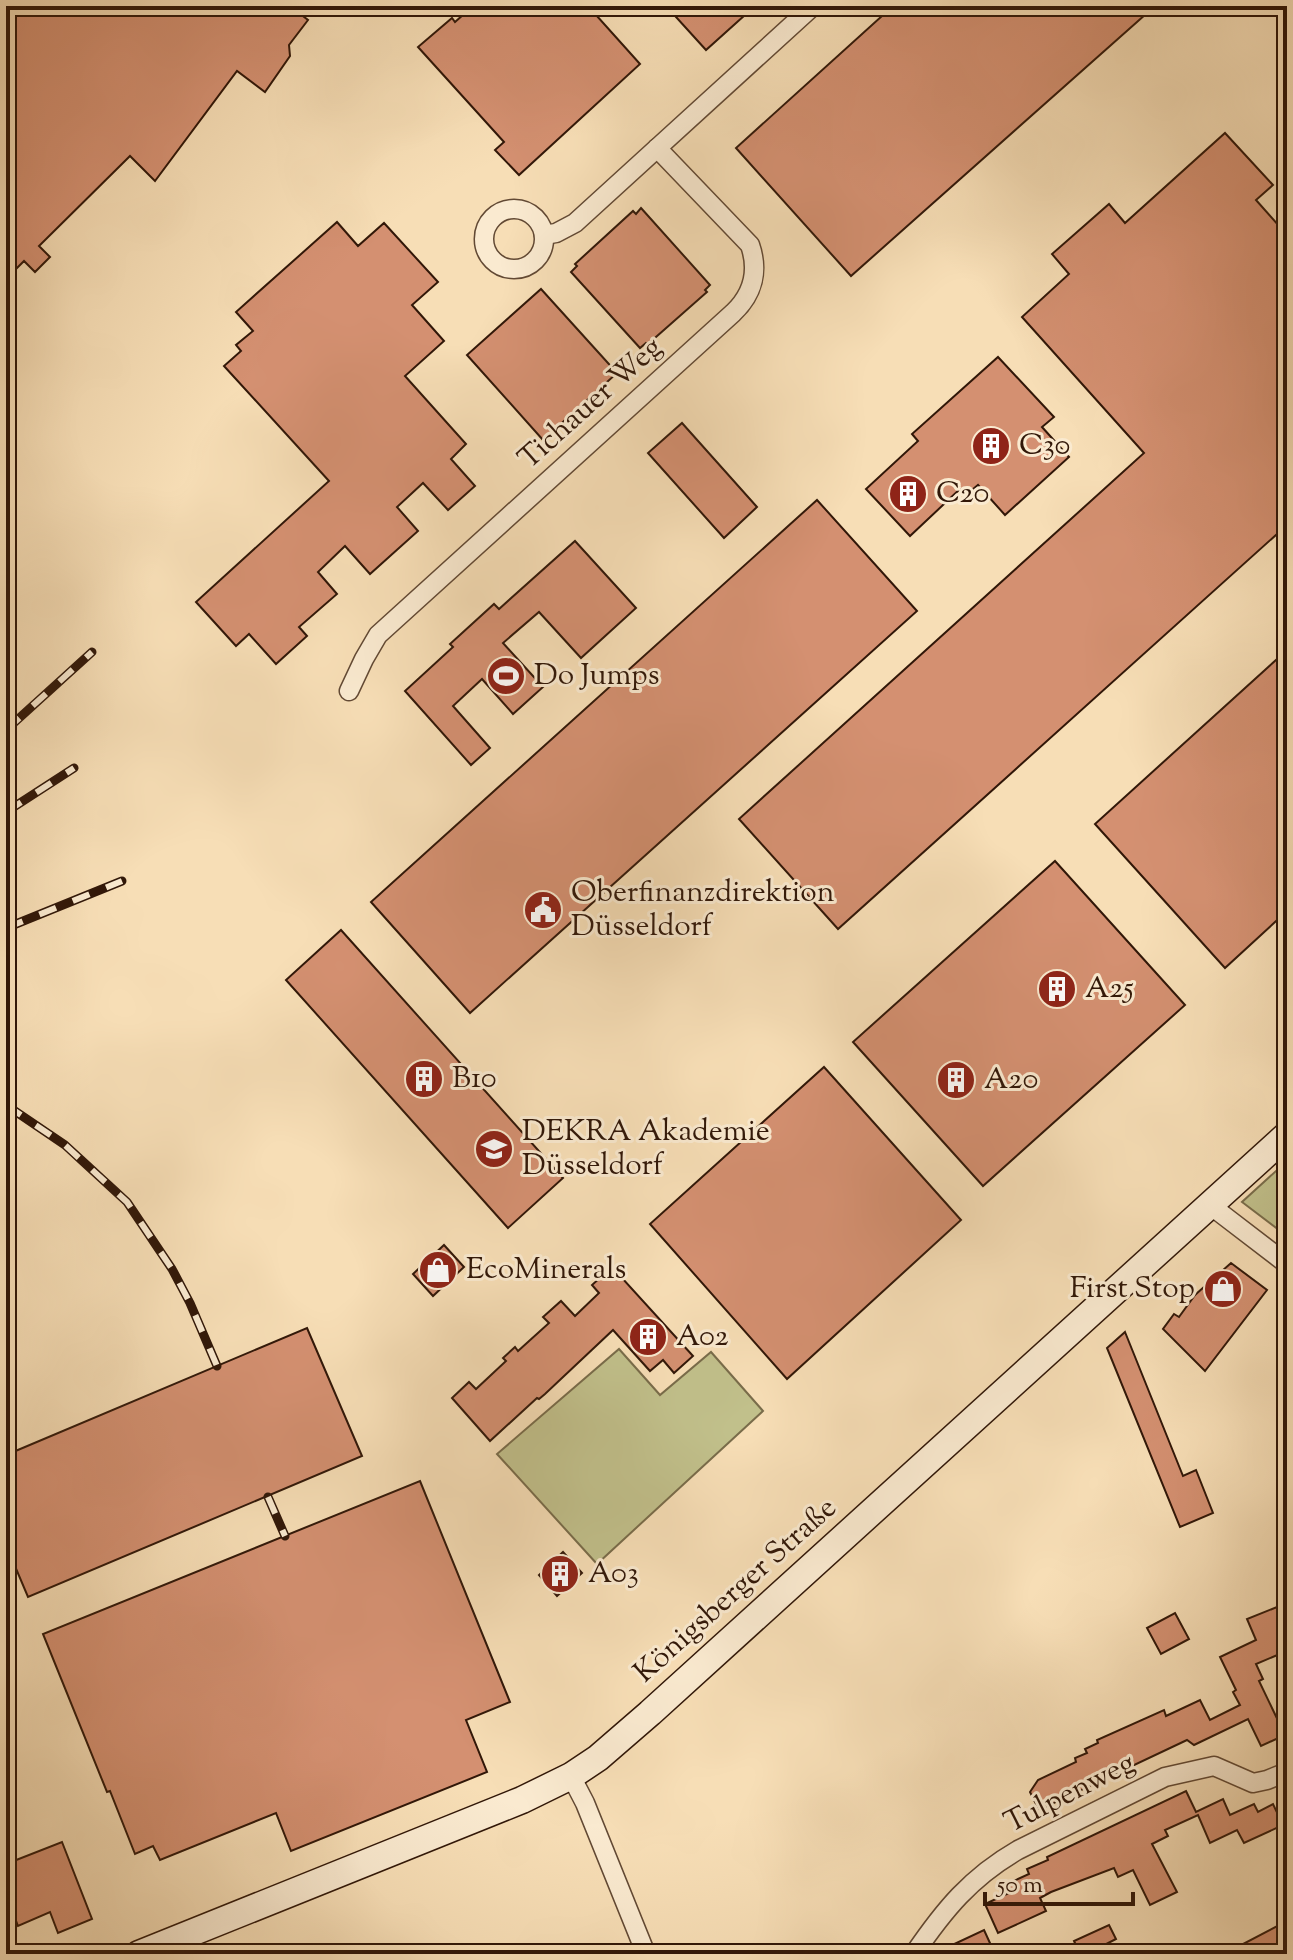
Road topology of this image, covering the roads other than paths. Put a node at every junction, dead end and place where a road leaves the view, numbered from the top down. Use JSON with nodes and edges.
{"nodes":[{"id":1,"x":813,"y":6,"type":"edge"},
{"id":2,"x":657,"y":148,"type":"junction"},
{"id":3,"x":544,"y":235,"type":"dead end"},
{"id":4,"x":349,"y":691,"type":"dead end"},
{"id":5,"x":1287,"y":1135,"type":"edge"},
{"id":6,"x":1210,"y":1205,"type":"junction"},
{"id":7,"x":1287,"y":1264,"type":"edge"},
{"id":8,"x":1287,"y":1772,"type":"edge"},
{"id":9,"x":571,"y":1776,"type":"junction"},
{"id":10,"x":139,"y":1954,"type":"edge"},
{"id":11,"x":646,"y":1954,"type":"edge"},
{"id":12,"x":914,"y":1954,"type":"edge"}],
"edges":[{"from":1,"to":2,"type":"street"},
{"from":2,"to":3,"type":"street"},
{"from":2,"to":4,"type":"street","name":"Tichauer Weg"},
{"from":5,"to":6,"type":"main road","name":"Königsberger Straße"},
{"from":6,"to":7,"type":"street"},
{"from":6,"to":9,"type":"main road","name":"Königsberger Straße"},
{"from":8,"to":12,"type":"street","name":"Tulpenweg"},
{"from":9,"to":10,"type":"main road","name":"Königsberger Straße"},
{"from":9,"to":11,"type":"street"}]}
